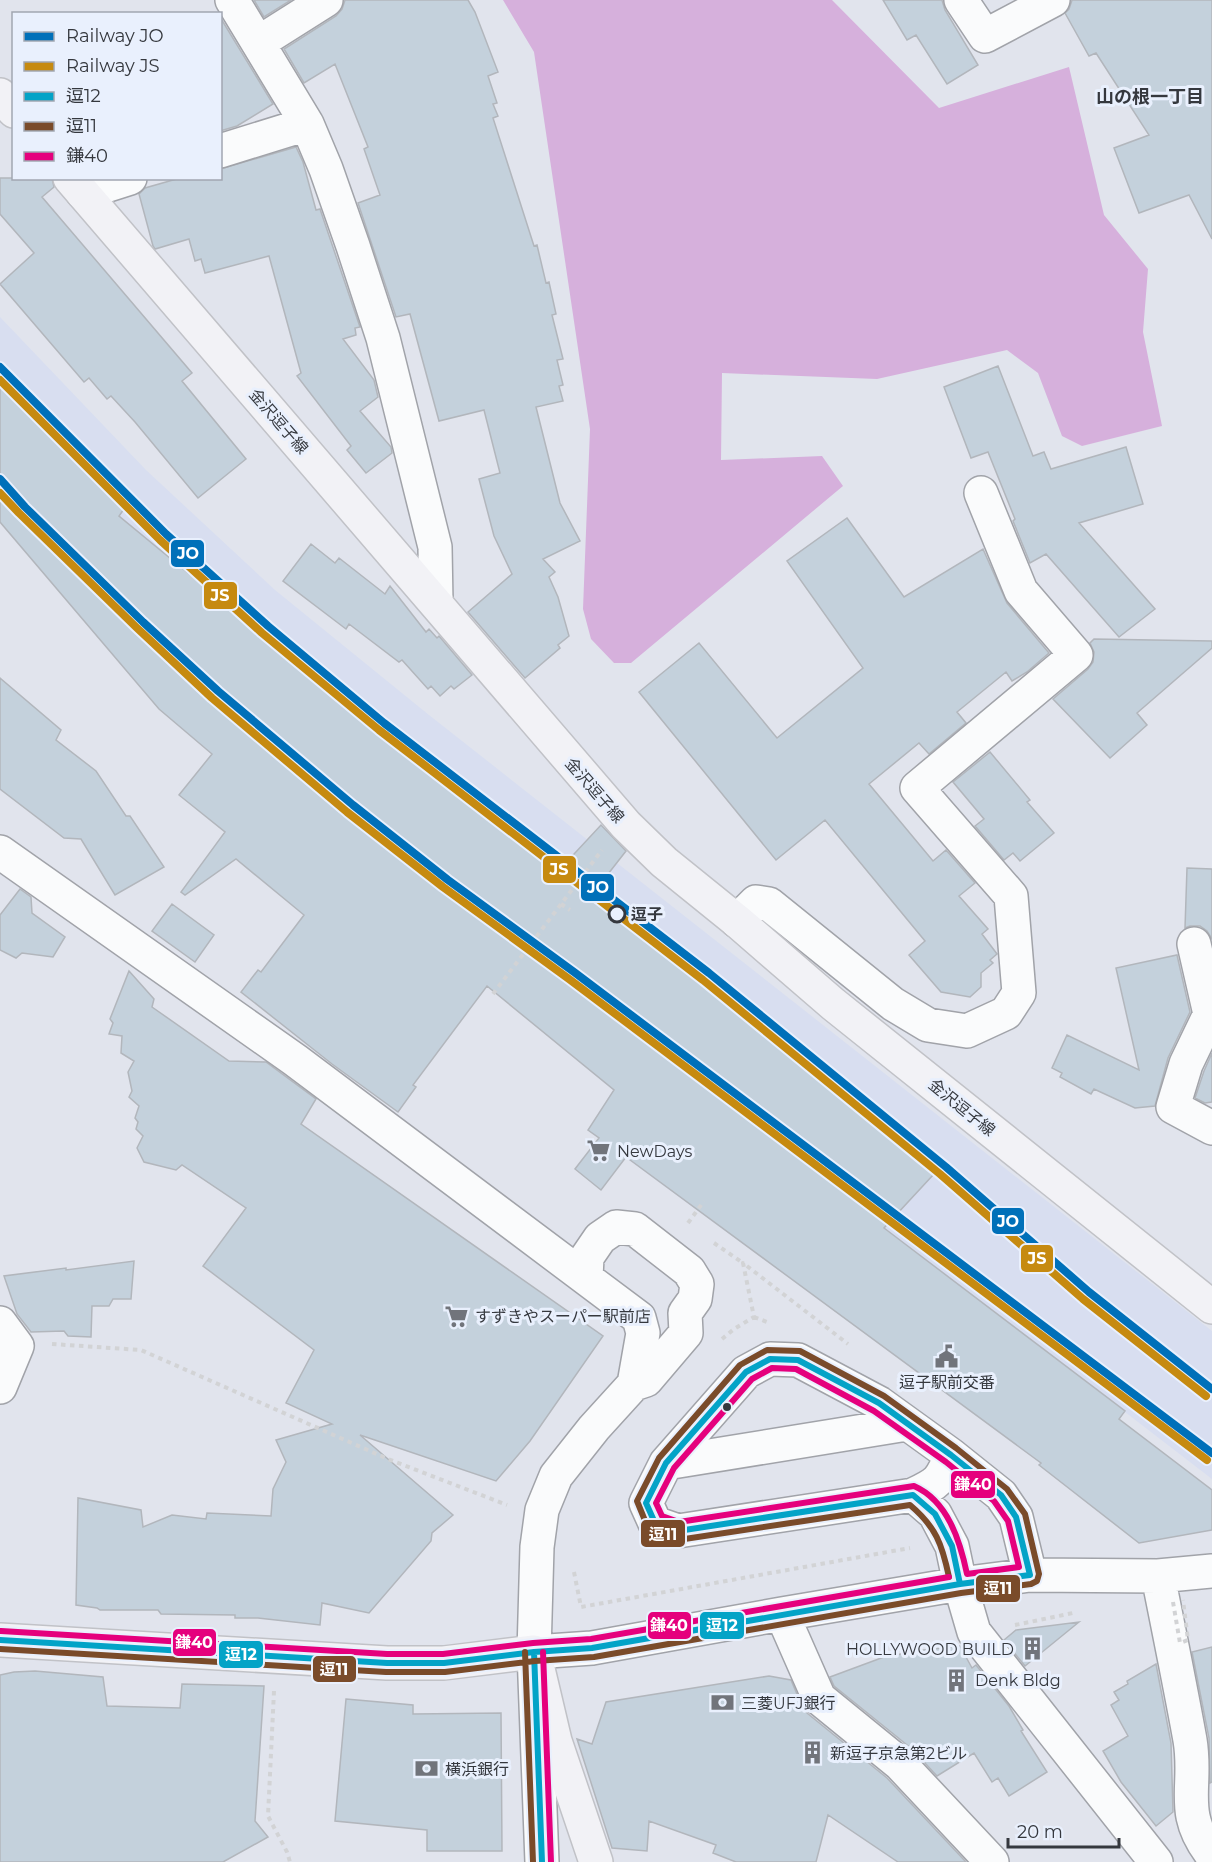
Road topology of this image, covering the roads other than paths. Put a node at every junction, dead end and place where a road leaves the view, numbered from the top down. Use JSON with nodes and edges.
{"nodes":[{"id":1,"x":232,"y":0,"type":"edge"},
{"id":2,"x":326,"y":0,"type":"edge"},
{"id":3,"x":961,"y":0,"type":"edge"},
{"id":4,"x":1053,"y":0,"type":"edge"},
{"id":5,"x":258,"y":43,"type":"junction"},
{"id":6,"x":0,"y":95,"type":"edge"},
{"id":7,"x":12,"y":109,"type":"edge"},
{"id":8,"x":307,"y":124,"type":"junction"},
{"id":9,"x":222,"y":150,"type":"edge"},
{"id":10,"x":116,"y":180,"type":"edge"},
{"id":11,"x":76,"y":186,"type":"edge"},
{"id":12,"x":981,"y":493,"type":"dead end"},
{"id":13,"x":436,"y":603,"type":"junction"},
{"id":14,"x":0,"y":852,"type":"edge"},
{"id":15,"x":737,"y":921,"type":"junction"},
{"id":16,"x":1194,"y":944,"type":"dead end"},
{"id":17,"x":1212,"y":1128,"type":"edge"},
{"id":18,"x":586,"y":1278,"type":"junction"},
{"id":19,"x":1212,"y":1307,"type":"edge"},
{"id":20,"x":685,"y":1313,"type":"junction"},
{"id":21,"x":639,"y":1318,"type":"junction"},
{"id":22,"x":8,"y":1334,"type":"edge"},
{"id":23,"x":634,"y":1384,"type":"junction"},
{"id":24,"x":0,"y":1387,"type":"edge"},
{"id":25,"x":907,"y":1424,"type":"junction"},
{"id":26,"x":951,"y":1455,"type":"junction"},
{"id":27,"x":666,"y":1463,"type":"junction"},
{"id":28,"x":913,"y":1495,"type":"junction"},
{"id":29,"x":1212,"y":1571,"type":"edge"},
{"id":30,"x":1030,"y":1575,"type":"junction"},
{"id":31,"x":960,"y":1584,"type":"junction"},
{"id":32,"x":1166,"y":1589,"type":"junction"},
{"id":33,"x":782,"y":1614,"type":"junction"},
{"id":34,"x":0,"y":1640,"type":"edge"},
{"id":35,"x":534,"y":1652,"type":"junction"},
{"id":36,"x":1212,"y":1855,"type":"edge"},
{"id":37,"x":542,"y":1862,"type":"edge"},
{"id":38,"x":596,"y":1862,"type":"edge"},
{"id":39,"x":992,"y":1862,"type":"edge"},
{"id":40,"x":1156,"y":1862,"type":"edge"}],
"edges":[{"from":1,"to":5,"type":"street"},
{"from":2,"to":5,"type":"street"},
{"from":3,"to":4,"type":"street"},
{"from":5,"to":8,"type":"street"},
{"from":6,"to":7,"type":"main road"},
{"from":8,"to":9,"type":"street"},
{"from":8,"to":13,"type":"street"},
{"from":10,"to":11,"type":"street"},
{"from":11,"to":13,"type":"main road","name":"金沢逗子線"},
{"from":12,"to":15,"type":"street"},
{"from":13,"to":15,"type":"main road","name":"金沢逗子線"},
{"from":14,"to":18,"type":"street"},
{"from":15,"to":19,"type":"main road","name":"金沢逗子線"},
{"from":16,"to":17,"type":"street"},
{"from":18,"to":20,"type":"street"},
{"from":18,"to":21,"type":"street"},
{"from":20,"to":21,"type":"street"},
{"from":20,"to":23,"type":"street"},
{"from":21,"to":23,"type":"street"},
{"from":22,"to":24,"type":"street"},
{"from":23,"to":35,"type":"street"},
{"from":25,"to":26,"type":"street"},
{"from":25,"to":27,"type":"street"},
{"from":25,"to":27,"type":"street"},
{"from":26,"to":28,"type":"street"},
{"from":26,"to":30,"type":"street"},
{"from":27,"to":28,"type":"street"},
{"from":28,"to":31,"type":"street"},
{"from":29,"to":32,"type":"street"},
{"from":30,"to":31,"type":"street"},
{"from":30,"to":32,"type":"street"},
{"from":31,"to":33,"type":"street"},
{"from":31,"to":40,"type":"street"},
{"from":32,"to":36,"type":"street"},
{"from":33,"to":35,"type":"street"},
{"from":33,"to":39,"type":"street"},
{"from":34,"to":35,"type":"main road"},
{"from":35,"to":37,"type":"street"},
{"from":35,"to":38,"type":"main road"}]}
